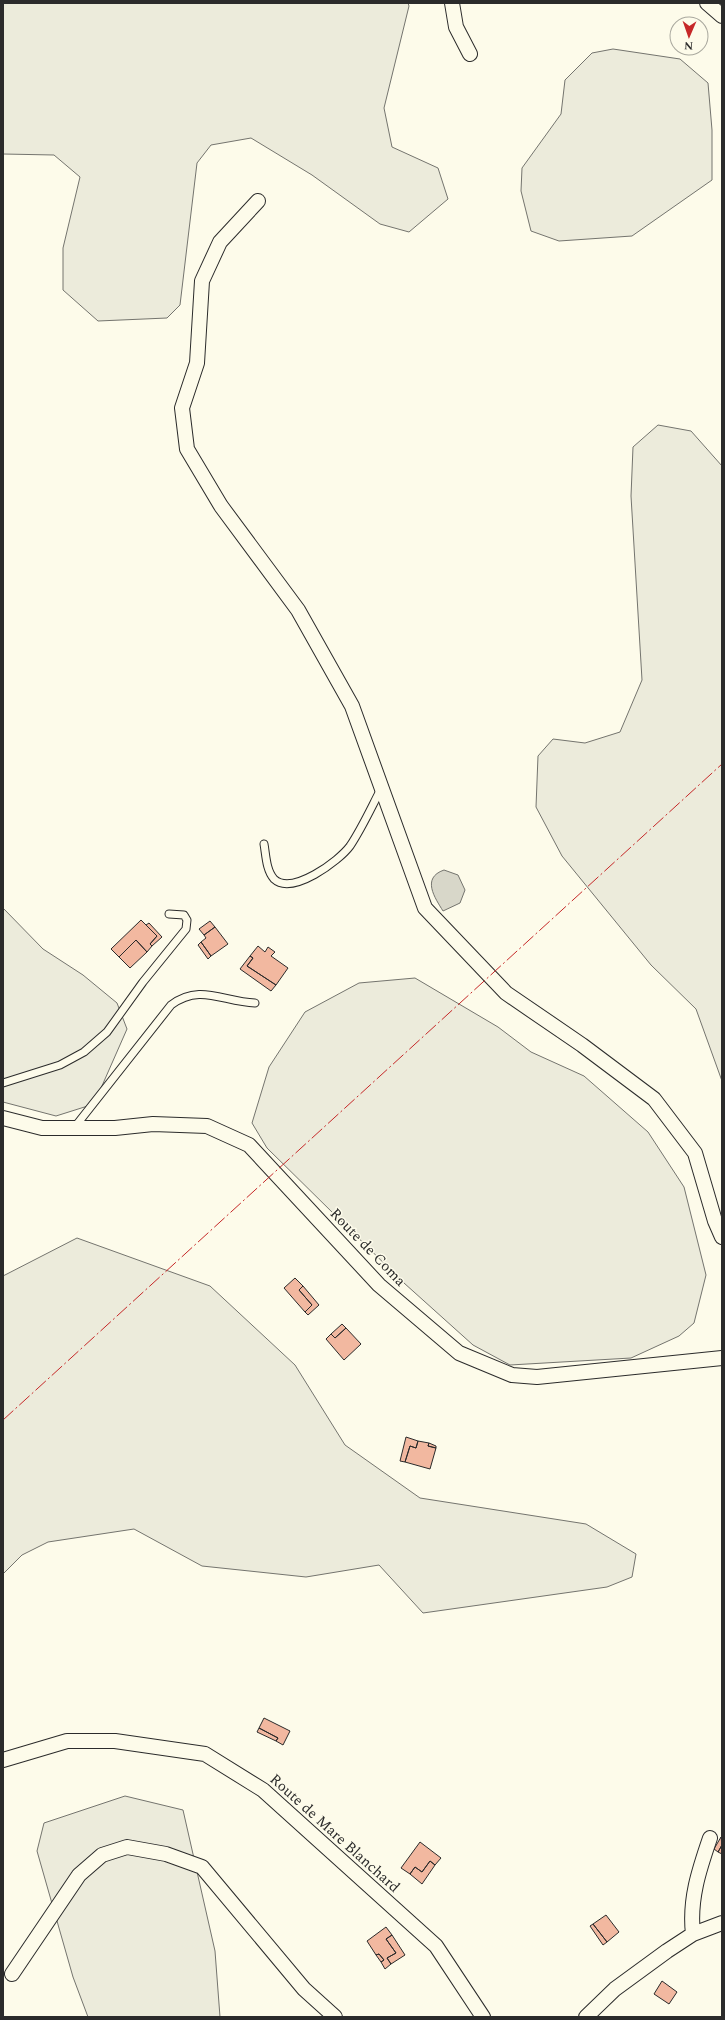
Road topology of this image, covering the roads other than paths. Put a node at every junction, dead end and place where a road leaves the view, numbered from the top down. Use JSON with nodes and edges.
{"nodes":[{"id":1,"x":452,"y":3,"type":"edge"},
{"id":2,"x":707,"y":3,"type":"edge"},
{"id":3,"x":722,"y":16,"type":"edge"},
{"id":4,"x":470,"y":54,"type":"dead end"},
{"id":5,"x":258,"y":201,"type":"dead end"},
{"id":6,"x":381,"y":789,"type":"junction"},
{"id":7,"x":264,"y":844,"type":"dead end"},
{"id":8,"x":169,"y":914,"type":"dead end"},
{"id":9,"x":255,"y":1003,"type":"dead end"},
{"id":10,"x":3,"y":1084,"type":"edge"},
{"id":11,"x":3,"y":1118,"type":"edge"},
{"id":12,"x":74,"y":1129,"type":"junction"},
{"id":13,"x":722,"y":1237,"type":"edge"},
{"id":14,"x":722,"y":1358,"type":"edge"},
{"id":15,"x":3,"y":1760,"type":"edge"},
{"id":16,"x":710,"y":1838,"type":"dead end"},
{"id":17,"x":722,"y":1923,"type":"edge"},
{"id":18,"x":693,"y":1934,"type":"junction"},
{"id":19,"x":12,"y":1974,"type":"dead end"},
{"id":20,"x":336,"y":2017,"type":"edge"},
{"id":21,"x":483,"y":2017,"type":"edge"},
{"id":22,"x":586,"y":2017,"type":"edge"}],
"edges":[{"from":1,"to":4,"type":"street"},
{"from":2,"to":3,"type":"street"},
{"from":5,"to":6,"type":"street"},
{"from":6,"to":7,"type":"lane"},
{"from":6,"to":13,"type":"street"},
{"from":8,"to":10,"type":"lane"},
{"from":9,"to":12,"type":"lane"},
{"from":11,"to":12,"type":"street","name":"Route de Coma"},
{"from":12,"to":14,"type":"street","name":"Route de Coma"},
{"from":15,"to":21,"type":"street","name":"Route de Mare Blanchard"},
{"from":16,"to":18,"type":"street"},
{"from":17,"to":18,"type":"street"},
{"from":18,"to":22,"type":"street"},
{"from":19,"to":20,"type":"street"}]}
